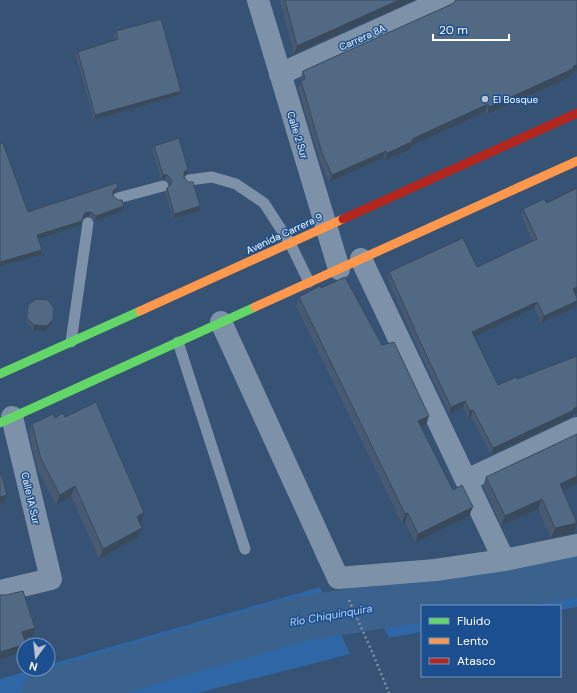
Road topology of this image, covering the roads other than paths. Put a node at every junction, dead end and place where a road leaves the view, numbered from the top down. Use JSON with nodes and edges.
{"nodes":[{"id":1,"x":258,"y":0,"type":"edge"},
{"id":2,"x":444,"y":0,"type":"edge"},
{"id":3,"x":280,"y":74,"type":"junction"},
{"id":4,"x":577,"y":113,"type":"edge"},
{"id":5,"x":577,"y":162,"type":"edge"},
{"id":6,"x":189,"y":180,"type":"edge"},
{"id":7,"x":163,"y":186,"type":"dead end"},
{"id":8,"x":118,"y":198,"type":"edge"},
{"id":9,"x":88,"y":223,"type":"dead end"},
{"id":10,"x":325,"y":226,"type":"junction"},
{"id":11,"x":290,"y":243,"type":"junction"},
{"id":12,"x":361,"y":259,"type":"junction"},
{"id":13,"x":339,"y":269,"type":"junction"},
{"id":14,"x":309,"y":282,"type":"junction"},
{"id":15,"x":221,"y":322,"type":"junction"},
{"id":16,"x":71,"y":342,"type":"junction"},
{"id":17,"x":178,"y":342,"type":"junction"},
{"id":18,"x":0,"y":373,"type":"edge"},
{"id":19,"x":6,"y":420,"type":"edge"},
{"id":20,"x":577,"y":428,"type":"edge"},
{"id":21,"x":467,"y":480,"type":"junction"},
{"id":22,"x":577,"y":546,"type":"edge"},
{"id":23,"x":245,"y":549,"type":"dead end"},
{"id":24,"x":504,"y":560,"type":"junction"},
{"id":25,"x":0,"y":591,"type":"edge"}],
"edges":[{"from":1,"to":3,"type":"street","name":"Calle 2 Sur"},
{"from":2,"to":3,"type":"street","name":"Carrera 8A"},
{"from":3,"to":10,"type":"street","name":"Calle 2 Sur"},
{"from":4,"to":10,"type":"main road","name":"Avenida Carrera 9"},
{"from":5,"to":12,"type":"main road"},
{"from":6,"to":11,"type":"lane"},
{"from":7,"to":8,"type":"lane"},
{"from":9,"to":16,"type":"lane"},
{"from":10,"to":11,"type":"main road","name":"Avenida Carrera 9"},
{"from":10,"to":13,"type":"street","name":"Calle 2 Sur"},
{"from":11,"to":14,"type":"lane"},
{"from":11,"to":16,"type":"main road","name":"Avenida Carrera 9"},
{"from":12,"to":13,"type":"main road"},
{"from":12,"to":21,"type":"street"},
{"from":13,"to":14,"type":"main road"},
{"from":14,"to":15,"type":"main road"},
{"from":15,"to":17,"type":"main road"},
{"from":15,"to":24,"type":"street"},
{"from":16,"to":18,"type":"main road","name":"Avenida Carrera 9"},
{"from":17,"to":19,"type":"main road"},
{"from":17,"to":23,"type":"lane"},
{"from":19,"to":25,"type":"street","name":"Calle 1A Sur"},
{"from":20,"to":21,"type":"street"},
{"from":21,"to":24,"type":"street"},
{"from":22,"to":24,"type":"street"}]}
